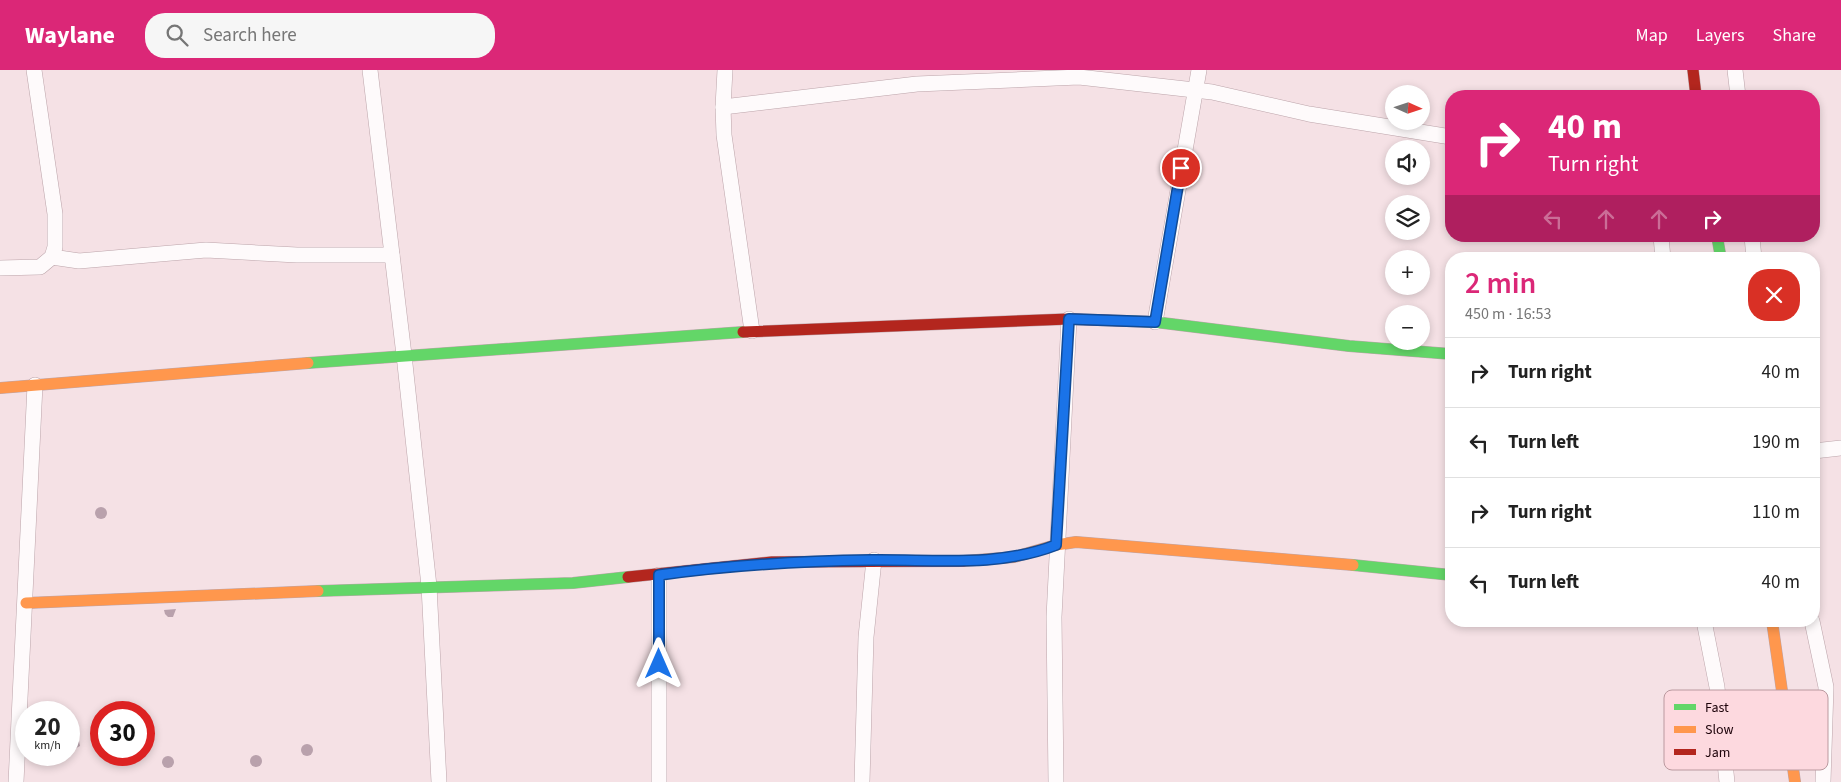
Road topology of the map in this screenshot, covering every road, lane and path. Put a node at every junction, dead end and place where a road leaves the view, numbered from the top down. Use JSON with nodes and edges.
{"nodes":[{"id":1,"x":34,"y":70,"type":"edge"},
{"id":2,"x":370,"y":70,"type":"edge"},
{"id":3,"x":725,"y":70,"type":"edge"},
{"id":4,"x":1198,"y":70,"type":"edge"},
{"id":5,"x":1693,"y":70,"type":"edge"},
{"id":6,"x":1735,"y":70,"type":"edge"},
{"id":7,"x":1695,"y":90,"type":"edge"},
{"id":8,"x":1737,"y":90,"type":"edge"},
{"id":9,"x":1195,"y":91,"type":"junction"},
{"id":10,"x":723,"y":107,"type":"junction"},
{"id":11,"x":1445,"y":136,"type":"edge"},
{"id":12,"x":392,"y":255,"type":"junction"},
{"id":13,"x":52,"y":257,"type":"junction"},
{"id":14,"x":0,"y":268,"type":"edge"},
{"id":15,"x":1069,"y":319,"type":"junction"},
{"id":16,"x":1155,"y":322,"type":"junction"},
{"id":17,"x":752,"y":331,"type":"junction"},
{"id":18,"x":1445,"y":354,"type":"edge"},
{"id":19,"x":404,"y":355,"type":"junction"},
{"id":20,"x":35,"y":385,"type":"junction"},
{"id":21,"x":0,"y":388,"type":"edge"},
{"id":22,"x":1841,"y":448,"type":"edge"},
{"id":23,"x":1820,"y":450,"type":"edge"},
{"id":24,"x":1056,"y":545,"type":"junction"},
{"id":25,"x":874,"y":560,"type":"junction"},
{"id":26,"x":1445,"y":574,"type":"edge"},
{"id":27,"x":659,"y":575,"type":"junction"},
{"id":28,"x":429,"y":586,"type":"junction"},
{"id":29,"x":26,"y":603,"type":"junction"},
{"id":30,"x":1705,"y":627,"type":"edge"},
{"id":31,"x":1773,"y":627,"type":"edge"},
{"id":32,"x":1813,"y":627,"type":"edge"},
{"id":33,"x":1717,"y":690,"type":"edge"},
{"id":34,"x":1782,"y":690,"type":"edge"},
{"id":35,"x":1826,"y":690,"type":"edge"},
{"id":36,"x":16,"y":782,"type":"edge"},
{"id":37,"x":439,"y":782,"type":"edge"},
{"id":38,"x":659,"y":782,"type":"edge"},
{"id":39,"x":862,"y":782,"type":"edge"},
{"id":40,"x":1056,"y":782,"type":"edge"}],
"edges":[{"from":1,"to":13,"type":"street"},
{"from":2,"to":12,"type":"street"},
{"from":3,"to":10,"type":"street"},
{"from":4,"to":9,"type":"street"},
{"from":5,"to":7,"type":"street"},
{"from":6,"to":8,"type":"street"},
{"from":9,"to":10,"type":"street"},
{"from":9,"to":11,"type":"street"},
{"from":9,"to":16,"type":"street"},
{"from":10,"to":17,"type":"street"},
{"from":12,"to":13,"type":"street"},
{"from":12,"to":19,"type":"street"},
{"from":13,"to":14,"type":"street"},
{"from":15,"to":16,"type":"street"},
{"from":15,"to":17,"type":"street"},
{"from":15,"to":24,"type":"street"},
{"from":16,"to":18,"type":"street"},
{"from":17,"to":19,"type":"street"},
{"from":19,"to":20,"type":"street"},
{"from":19,"to":28,"type":"street"},
{"from":20,"to":21,"type":"street"},
{"from":20,"to":29,"type":"street"},
{"from":22,"to":23,"type":"street"},
{"from":24,"to":25,"type":"street"},
{"from":24,"to":26,"type":"street"},
{"from":24,"to":40,"type":"street"},
{"from":25,"to":27,"type":"street"},
{"from":25,"to":39,"type":"street"},
{"from":27,"to":28,"type":"street"},
{"from":27,"to":38,"type":"street"},
{"from":28,"to":29,"type":"street"},
{"from":28,"to":37,"type":"street"},
{"from":29,"to":36,"type":"street"},
{"from":30,"to":33,"type":"street"},
{"from":31,"to":34,"type":"street"},
{"from":32,"to":35,"type":"street"}]}
